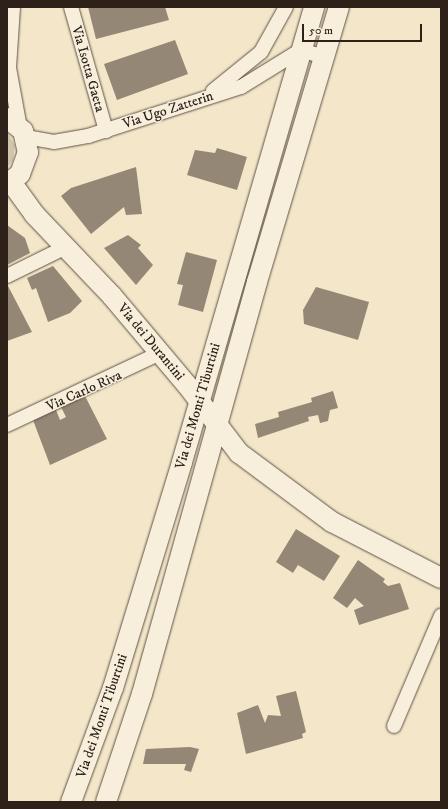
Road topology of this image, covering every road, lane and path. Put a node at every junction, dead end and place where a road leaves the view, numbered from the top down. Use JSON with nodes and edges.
{"nodes":[{"id":1,"x":13,"y":7,"type":"edge"},
{"id":2,"x":71,"y":7,"type":"edge"},
{"id":3,"x":286,"y":7,"type":"edge"},
{"id":4,"x":314,"y":7,"type":"edge"},
{"id":5,"x":340,"y":7,"type":"edge"},
{"id":6,"x":301,"y":50,"type":"junction"},
{"id":7,"x":324,"y":56,"type":"junction"},
{"id":8,"x":202,"y":98,"type":"junction"},
{"id":9,"x":18,"y":128,"type":"edge"},
{"id":10,"x":106,"y":131,"type":"junction"},
{"id":11,"x":9,"y":183,"type":"edge"},
{"id":12,"x":66,"y":247,"type":"junction"},
{"id":13,"x":7,"y":276,"type":"edge"},
{"id":14,"x":160,"y":353,"type":"junction"},
{"id":15,"x":200,"y":400,"type":"junction"},
{"id":16,"x":7,"y":425,"type":"edge"},
{"id":17,"x":218,"y":425,"type":"junction"},
{"id":18,"x":441,"y":578,"type":"edge"},
{"id":19,"x":441,"y":616,"type":"edge"},
{"id":20,"x":394,"y":726,"type":"dead end"},
{"id":21,"x":71,"y":802,"type":"edge"},
{"id":22,"x":106,"y":802,"type":"edge"}],
"edges":[{"from":1,"to":9,"type":"street"},
{"from":2,"to":10,"type":"street","name":"Via Isotta Gaeta"},
{"from":3,"to":8,"type":"street"},
{"from":4,"to":6,"type":"main road","name":"Via dei Monti Tiburtini"},
{"from":5,"to":7,"type":"main road","name":"Via dei Monti Tiburtini"},
{"from":6,"to":7,"type":"street"},
{"from":6,"to":8,"type":"street","name":"Via Ugo Zatterin"},
{"from":6,"to":15,"type":"main road","name":"Via dei Monti Tiburtini"},
{"from":7,"to":17,"type":"main road","name":"Via dei Monti Tiburtini"},
{"from":8,"to":10,"type":"street","name":"Via Ugo Zatterin"},
{"from":9,"to":10,"type":"street","name":"Via Ugo Zatterin"},
{"from":9,"to":11,"type":"main road","name":"Via dei Durantini"},
{"from":11,"to":12,"type":"main road","name":"Via dei Durantini"},
{"from":12,"to":13,"type":"street"},
{"from":12,"to":14,"type":"main road","name":"Via dei Durantini"},
{"from":14,"to":15,"type":"main road","name":"Via dei Durantini"},
{"from":14,"to":16,"type":"street","name":"Via Carlo Riva"},
{"from":15,"to":17,"type":"main road","name":"Via dei Durantini"},
{"from":15,"to":21,"type":"main road","name":"Via dei Monti Tiburtini"},
{"from":17,"to":18,"type":"main road","name":"Via dei Durantini"},
{"from":17,"to":22,"type":"main road","name":"Via dei Monti Tiburtini"},
{"from":19,"to":20,"type":"street"}]}
